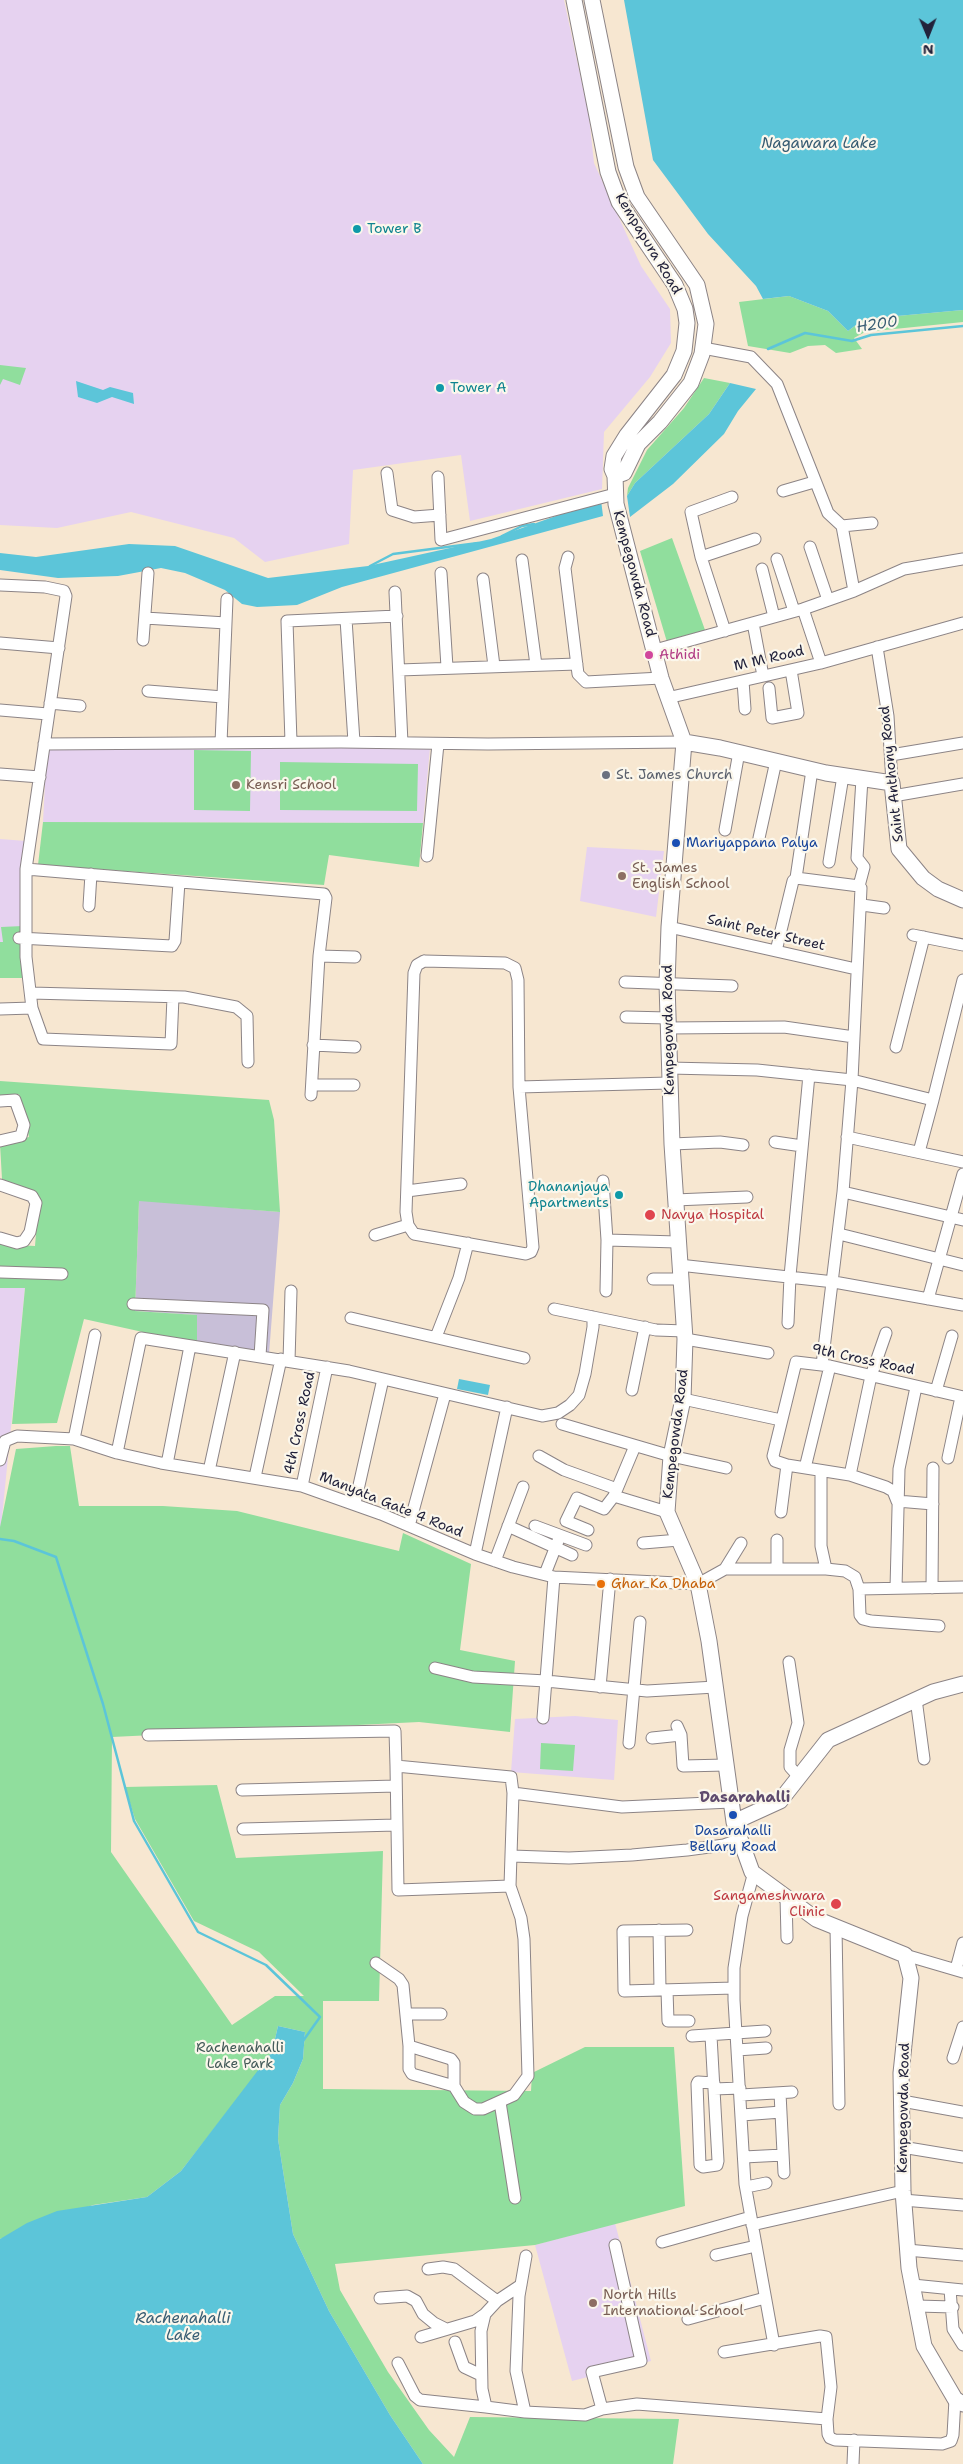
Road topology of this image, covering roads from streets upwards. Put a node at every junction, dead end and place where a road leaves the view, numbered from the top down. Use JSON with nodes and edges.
{"nodes":[{"id":1,"x":574,"y":0,"type":"edge"},
{"id":2,"x":592,"y":0,"type":"edge"},
{"id":3,"x":703,"y":348,"type":"junction"},
{"id":4,"x":387,"y":473,"type":"dead end"},
{"id":5,"x":615,"y":476,"type":"junction"},
{"id":6,"x":438,"y":477,"type":"dead end"},
{"id":7,"x":814,"y":482,"type":"junction"},
{"id":8,"x":783,"y":491,"type":"dead end"},
{"id":9,"x":732,"y":497,"type":"dead end"},
{"id":10,"x":615,"y":499,"type":"junction"},
{"id":11,"x":440,"y":515,"type":"junction"},
{"id":12,"x":872,"y":522,"type":"dead end"},
{"id":13,"x":842,"y":526,"type":"junction"},
{"id":14,"x":755,"y":539,"type":"dead end"},
{"id":15,"x":810,"y":547,"type":"dead end"},
{"id":16,"x":568,"y":556,"type":"dead end"},
{"id":17,"x":701,"y":557,"type":"junction"},
{"id":18,"x":776,"y":559,"type":"dead end"},
{"id":19,"x":963,"y":559,"type":"edge"},
{"id":20,"x":522,"y":560,"type":"dead end"},
{"id":21,"x":762,"y":568,"type":"dead end"},
{"id":22,"x":148,"y":573,"type":"dead end"},
{"id":23,"x":441,"y":573,"type":"dead end"},
{"id":24,"x":483,"y":580,"type":"dead end"},
{"id":25,"x":0,"y":585,"type":"edge"},
{"id":26,"x":395,"y":592,"type":"dead end"},
{"id":27,"x":854,"y":592,"type":"junction"},
{"id":28,"x":228,"y":600,"type":"dead end"},
{"id":29,"x":828,"y":600,"type":"junction"},
{"id":30,"x":799,"y":610,"type":"junction"},
{"id":31,"x":396,"y":616,"type":"junction"},
{"id":32,"x":774,"y":617,"type":"junction"},
{"id":33,"x":145,"y":618,"type":"junction"},
{"id":34,"x":346,"y":618,"type":"junction"},
{"id":35,"x":226,"y":623,"type":"junction"},
{"id":36,"x":753,"y":623,"type":"junction"},
{"id":37,"x":963,"y":623,"type":"edge"},
{"id":38,"x":725,"y":631,"type":"junction"},
{"id":39,"x":143,"y":640,"type":"dead end"},
{"id":40,"x":0,"y":643,"type":"edge"},
{"id":41,"x":877,"y":647,"type":"junction"},
{"id":42,"x":59,"y":648,"type":"junction"},
{"id":43,"x":654,"y":650,"type":"junction"},
{"id":44,"x":821,"y":663,"type":"junction"},
{"id":45,"x":577,"y":664,"type":"junction"},
{"id":46,"x":536,"y":665,"type":"junction"},
{"id":47,"x":494,"y":666,"type":"junction"},
{"id":48,"x":447,"y":667,"type":"junction"},
{"id":49,"x":399,"y":670,"type":"junction"},
{"id":50,"x":791,"y":670,"type":"junction"},
{"id":51,"x":763,"y":676,"type":"junction"},
{"id":52,"x":660,"y":678,"type":"junction"},
{"id":53,"x":743,"y":681,"type":"junction"},
{"id":54,"x":768,"y":688,"type":"dead end"},
{"id":55,"x":148,"y":691,"type":"dead end"},
{"id":56,"x":223,"y":697,"type":"junction"},
{"id":57,"x":667,"y":698,"type":"junction"},
{"id":58,"x":80,"y":706,"type":"dead end"},
{"id":59,"x":49,"y":708,"type":"junction"},
{"id":60,"x":744,"y":709,"type":"dead end"},
{"id":61,"x":0,"y":710,"type":"edge"},
{"id":62,"x":291,"y":742,"type":"junction"},
{"id":63,"x":354,"y":742,"type":"junction"},
{"id":64,"x":684,"y":742,"type":"junction"},
{"id":65,"x":221,"y":743,"type":"junction"},
{"id":66,"x":402,"y":743,"type":"junction"},
{"id":67,"x":963,"y":743,"type":"edge"},
{"id":68,"x":44,"y":744,"type":"junction"},
{"id":69,"x":438,"y":744,"type":"junction"},
{"id":70,"x":739,"y":752,"type":"junction"},
{"id":71,"x":890,"y":755,"type":"junction"},
{"id":72,"x":776,"y":761,"type":"junction"},
{"id":73,"x":812,"y":770,"type":"junction"},
{"id":74,"x":0,"y":774,"type":"edge"},
{"id":75,"x":843,"y":776,"type":"junction"},
{"id":76,"x":40,"y":777,"type":"junction"},
{"id":77,"x":862,"y":779,"type":"junction"},
{"id":78,"x":963,"y":784,"type":"edge"},
{"id":79,"x":893,"y":790,"type":"junction"},
{"id":80,"x":724,"y":830,"type":"dead end"},
{"id":81,"x":759,"y":838,"type":"dead end"},
{"id":82,"x":427,"y":856,"type":"dead end"},
{"id":83,"x":829,"y":862,"type":"dead end"},
{"id":84,"x":26,"y":869,"type":"junction"},
{"id":85,"x":91,"y":874,"type":"junction"},
{"id":86,"x":796,"y":878,"type":"junction"},
{"id":87,"x":179,"y":882,"type":"junction"},
{"id":88,"x":859,"y":886,"type":"junction"},
{"id":89,"x":963,"y":900,"type":"edge"},
{"id":90,"x":862,"y":905,"type":"junction"},
{"id":91,"x":89,"y":906,"type":"dead end"},
{"id":92,"x":884,"y":908,"type":"dead end"},
{"id":93,"x":669,"y":927,"type":"junction"},
{"id":94,"x":22,"y":938,"type":"junction"},
{"id":95,"x":963,"y":945,"type":"edge"},
{"id":96,"x":776,"y":951,"type":"junction"},
{"id":97,"x":319,"y":956,"type":"junction"},
{"id":98,"x":355,"y":957,"type":"dead end"},
{"id":99,"x":856,"y":969,"type":"junction"},
{"id":100,"x":963,"y":980,"type":"edge"},
{"id":101,"x":624,"y":982,"type":"dead end"},
{"id":102,"x":667,"y":984,"type":"junction"},
{"id":103,"x":732,"y":986,"type":"dead end"},
{"id":104,"x":30,"y":993,"type":"junction"},
{"id":105,"x":172,"y":997,"type":"junction"},
{"id":106,"x":32,"y":1008,"type":"junction"},
{"id":107,"x":0,"y":1009,"type":"edge"},
{"id":108,"x":626,"y":1017,"type":"dead end"},
{"id":109,"x":668,"y":1023,"type":"junction"},
{"id":110,"x":854,"y":1037,"type":"junction"},
{"id":111,"x":313,"y":1045,"type":"junction"},
{"id":112,"x":356,"y":1047,"type":"dead end"},
{"id":113,"x":896,"y":1047,"type":"dead end"},
{"id":114,"x":248,"y":1062,"type":"dead end"},
{"id":115,"x":669,"y":1076,"type":"junction"},
{"id":116,"x":809,"y":1076,"type":"junction"},
{"id":117,"x":852,"y":1080,"type":"junction"},
{"id":118,"x":354,"y":1085,"type":"dead end"},
{"id":119,"x":519,"y":1087,"type":"junction"},
{"id":120,"x":933,"y":1100,"type":"junction"},
{"id":121,"x":0,"y":1101,"type":"edge"},
{"id":122,"x":847,"y":1137,"type":"junction"},
{"id":123,"x":0,"y":1141,"type":"edge"},
{"id":124,"x":775,"y":1142,"type":"dead end"},
{"id":125,"x":672,"y":1144,"type":"junction"},
{"id":126,"x":743,"y":1144,"type":"dead end"},
{"id":127,"x":802,"y":1146,"type":"junction"},
{"id":128,"x":919,"y":1152,"type":"junction"},
{"id":129,"x":963,"y":1162,"type":"edge"},
{"id":130,"x":963,"y":1174,"type":"edge"},
{"id":131,"x":603,"y":1181,"type":"dead end"},
{"id":132,"x":461,"y":1184,"type":"dead end"},
{"id":133,"x":0,"y":1185,"type":"edge"},
{"id":134,"x":407,"y":1191,"type":"junction"},
{"id":135,"x":843,"y":1192,"type":"junction"},
{"id":136,"x":746,"y":1197,"type":"dead end"},
{"id":137,"x":675,"y":1200,"type":"junction"},
{"id":138,"x":950,"y":1218,"type":"junction"},
{"id":139,"x":963,"y":1220,"type":"edge"},
{"id":140,"x":408,"y":1225,"type":"junction"},
{"id":141,"x":839,"y":1234,"type":"junction"},
{"id":142,"x":375,"y":1236,"type":"dead end"},
{"id":143,"x":0,"y":1238,"type":"edge"},
{"id":144,"x":606,"y":1240,"type":"junction"},
{"id":145,"x":677,"y":1242,"type":"junction"},
{"id":146,"x":468,"y":1243,"type":"junction"},
{"id":147,"x":939,"y":1260,"type":"junction"},
{"id":148,"x":963,"y":1265,"type":"edge"},
{"id":149,"x":0,"y":1272,"type":"edge"},
{"id":150,"x":680,"y":1272,"type":"junction"},
{"id":151,"x":62,"y":1274,"type":"dead end"},
{"id":152,"x":790,"y":1276,"type":"junction"},
{"id":153,"x":653,"y":1279,"type":"dead end"},
{"id":154,"x":834,"y":1282,"type":"junction"},
{"id":155,"x":291,"y":1290,"type":"dead end"},
{"id":156,"x":606,"y":1291,"type":"dead end"},
{"id":157,"x":928,"y":1299,"type":"junction"},
{"id":158,"x":133,"y":1304,"type":"dead end"},
{"id":159,"x":963,"y":1306,"type":"edge"},
{"id":160,"x":554,"y":1309,"type":"dead end"},
{"id":161,"x":593,"y":1317,"type":"junction"},
{"id":162,"x":351,"y":1318,"type":"dead end"},
{"id":163,"x":788,"y":1323,"type":"dead end"},
{"id":164,"x":645,"y":1327,"type":"junction"},
{"id":165,"x":886,"y":1333,"type":"dead end"},
{"id":166,"x":685,"y":1335,"type":"junction"},
{"id":167,"x":95,"y":1336,"type":"dead end"},
{"id":168,"x":952,"y":1336,"type":"dead end"},
{"id":169,"x":436,"y":1337,"type":"junction"},
{"id":170,"x":190,"y":1346,"type":"junction"},
{"id":171,"x":235,"y":1352,"type":"junction"},
{"id":172,"x":768,"y":1353,"type":"dead end"},
{"id":173,"x":260,"y":1356,"type":"junction"},
{"id":174,"x":524,"y":1358,"type":"dead end"},
{"id":175,"x":285,"y":1360,"type":"junction"},
{"id":176,"x":826,"y":1365,"type":"junction"},
{"id":177,"x":327,"y":1367,"type":"junction"},
{"id":178,"x":871,"y":1376,"type":"junction"},
{"id":179,"x":384,"y":1379,"type":"junction"},
{"id":180,"x":916,"y":1387,"type":"junction"},
{"id":181,"x":632,"y":1390,"type":"dead end"},
{"id":182,"x":936,"y":1391,"type":"junction"},
{"id":183,"x":445,"y":1394,"type":"junction"},
{"id":184,"x":962,"y":1397,"type":"edge"},
{"id":185,"x":683,"y":1399,"type":"junction"},
{"id":186,"x":507,"y":1408,"type":"junction"},
{"id":187,"x":782,"y":1420,"type":"junction"},
{"id":188,"x":562,"y":1424,"type":"dead end"},
{"id":189,"x":74,"y":1439,"type":"junction"},
{"id":190,"x":635,"y":1446,"type":"junction"},
{"id":191,"x":117,"y":1453,"type":"junction"},
{"id":192,"x":539,"y":1456,"type":"dead end"},
{"id":193,"x":671,"y":1456,"type":"junction"},
{"id":194,"x":948,"y":1458,"type":"dead end"},
{"id":195,"x":0,"y":1460,"type":"edge"},
{"id":196,"x":167,"y":1464,"type":"junction"},
{"id":197,"x":787,"y":1465,"type":"junction"},
{"id":198,"x":726,"y":1468,"type":"dead end"},
{"id":199,"x":804,"y":1468,"type":"junction"},
{"id":200,"x":933,"y":1468,"type":"dead end"},
{"id":201,"x":208,"y":1470,"type":"junction"},
{"id":202,"x":821,"y":1471,"type":"junction"},
{"id":203,"x":850,"y":1475,"type":"junction"},
{"id":204,"x":255,"y":1477,"type":"junction"},
{"id":205,"x":302,"y":1486,"type":"junction"},
{"id":206,"x":523,"y":1487,"type":"dead end"},
{"id":207,"x":616,"y":1493,"type":"junction"},
{"id":208,"x":898,"y":1501,"type":"junction"},
{"id":209,"x":355,"y":1503,"type":"junction"},
{"id":210,"x":933,"y":1504,"type":"junction"},
{"id":211,"x":667,"y":1512,"type":"junction"},
{"id":212,"x":781,"y":1512,"type":"dead end"},
{"id":213,"x":409,"y":1526,"type":"junction"},
{"id":214,"x":508,"y":1526,"type":"junction"},
{"id":215,"x":535,"y":1526,"type":"dead end"},
{"id":216,"x":588,"y":1530,"type":"dead end"},
{"id":217,"x":560,"y":1535,"type":"junction"},
{"id":218,"x":679,"y":1540,"type":"junction"},
{"id":219,"x":777,"y":1540,"type":"dead end"},
{"id":220,"x":643,"y":1543,"type":"dead end"},
{"id":221,"x":740,"y":1543,"type":"dead end"},
{"id":222,"x":586,"y":1545,"type":"dead end"},
{"id":223,"x":555,"y":1548,"type":"junction"},
{"id":224,"x":475,"y":1554,"type":"junction"},
{"id":225,"x":572,"y":1555,"type":"dead end"},
{"id":226,"x":494,"y":1561,"type":"junction"},
{"id":227,"x":725,"y":1569,"type":"junction"},
{"id":228,"x":777,"y":1569,"type":"junction"},
{"id":229,"x":826,"y":1569,"type":"junction"},
{"id":230,"x":549,"y":1576,"type":"junction"},
{"id":231,"x":610,"y":1579,"type":"junction"},
{"id":232,"x":698,"y":1584,"type":"junction"},
{"id":233,"x":963,"y":1587,"type":"edge"},
{"id":234,"x":896,"y":1588,"type":"junction"},
{"id":235,"x":932,"y":1588,"type":"junction"},
{"id":236,"x":859,"y":1589,"type":"junction"},
{"id":237,"x":640,"y":1622,"type":"dead end"},
{"id":238,"x":939,"y":1626,"type":"dead end"},
{"id":239,"x":789,"y":1662,"type":"dead end"},
{"id":240,"x":435,"y":1668,"type":"dead end"},
{"id":241,"x":546,"y":1681,"type":"junction"},
{"id":242,"x":963,"y":1684,"type":"edge"},
{"id":243,"x":600,"y":1687,"type":"junction"},
{"id":244,"x":716,"y":1687,"type":"junction"},
{"id":245,"x":634,"y":1690,"type":"junction"},
{"id":246,"x":916,"y":1699,"type":"junction"},
{"id":247,"x":543,"y":1718,"type":"dead end"},
{"id":248,"x":148,"y":1735,"type":"dead end"},
{"id":249,"x":652,"y":1738,"type":"dead end"},
{"id":250,"x":630,"y":1743,"type":"dead end"},
{"id":251,"x":924,"y":1759,"type":"dead end"},
{"id":252,"x":726,"y":1765,"type":"junction"},
{"id":253,"x":396,"y":1766,"type":"junction"},
{"id":254,"x":799,"y":1776,"type":"junction"},
{"id":255,"x":396,"y":1786,"type":"junction"},
{"id":256,"x":242,"y":1790,"type":"dead end"},
{"id":257,"x":513,"y":1793,"type":"junction"},
{"id":258,"x":731,"y":1802,"type":"junction"},
{"id":259,"x":734,"y":1822,"type":"junction"},
{"id":260,"x":396,"y":1825,"type":"junction"},
{"id":261,"x":243,"y":1829,"type":"dead end"},
{"id":262,"x":741,"y":1839,"type":"junction"},
{"id":263,"x":512,"y":1856,"type":"junction"},
{"id":264,"x":754,"y":1872,"type":"junction"},
{"id":265,"x":510,"y":1886,"type":"junction"},
{"id":266,"x":786,"y":1897,"type":"junction"},
{"id":267,"x":836,"y":1927,"type":"junction"},
{"id":268,"x":659,"y":1930,"type":"junction"},
{"id":269,"x":687,"y":1930,"type":"dead end"},
{"id":270,"x":788,"y":1938,"type":"dead end"},
{"id":271,"x":963,"y":1943,"type":"edge"},
{"id":272,"x":905,"y":1955,"type":"junction"},
{"id":273,"x":376,"y":1963,"type":"dead end"},
{"id":274,"x":959,"y":1970,"type":"edge"},
{"id":275,"x":734,"y":1988,"type":"junction"},
{"id":276,"x":663,"y":1990,"type":"junction"},
{"id":277,"x":406,"y":2014,"type":"junction"},
{"id":278,"x":441,"y":2014,"type":"dead end"},
{"id":279,"x":688,"y":2021,"type":"dead end"},
{"id":280,"x":963,"y":2027,"type":"edge"},
{"id":281,"x":765,"y":2031,"type":"dead end"},
{"id":282,"x":735,"y":2035,"type":"junction"},
{"id":283,"x":692,"y":2036,"type":"dead end"},
{"id":284,"x":711,"y":2036,"type":"junction"},
{"id":285,"x":409,"y":2046,"type":"junction"},
{"id":286,"x":766,"y":2048,"type":"dead end"},
{"id":287,"x":737,"y":2050,"type":"junction"},
{"id":288,"x":954,"y":2058,"type":"dead end"},
{"id":289,"x":454,"y":2086,"type":"junction"},
{"id":290,"x":714,"y":2086,"type":"junction"},
{"id":291,"x":740,"y":2092,"type":"junction"},
{"id":292,"x":792,"y":2092,"type":"dead end"},
{"id":293,"x":780,"y":2093,"type":"junction"},
{"id":294,"x":902,"y":2101,"type":"junction"},
{"id":295,"x":500,"y":2102,"type":"junction"},
{"id":296,"x":839,"y":2104,"type":"dead end"},
{"id":297,"x":781,"y":2112,"type":"junction"},
{"id":298,"x":963,"y":2112,"type":"edge"},
{"id":299,"x":742,"y":2114,"type":"junction"},
{"id":300,"x":902,"y":2147,"type":"junction"},
{"id":301,"x":783,"y":2154,"type":"junction"},
{"id":302,"x":744,"y":2157,"type":"junction"},
{"id":303,"x":963,"y":2157,"type":"edge"},
{"id":304,"x":784,"y":2172,"type":"dead end"},
{"id":305,"x":766,"y":2183,"type":"dead end"},
{"id":306,"x":746,"y":2188,"type":"junction"},
{"id":307,"x":903,"y":2195,"type":"junction"},
{"id":308,"x":515,"y":2198,"type":"dead end"},
{"id":309,"x":963,"y":2205,"type":"edge"},
{"id":310,"x":752,"y":2221,"type":"junction"},
{"id":311,"x":662,"y":2242,"type":"dead end"},
{"id":312,"x":615,"y":2245,"type":"dead end"},
{"id":313,"x":756,"y":2246,"type":"junction"},
{"id":314,"x":908,"y":2250,"type":"junction"},
{"id":315,"x":716,"y":2255,"type":"dead end"},
{"id":316,"x":963,"y":2255,"type":"edge"},
{"id":317,"x":526,"y":2256,"type":"dead end"},
{"id":318,"x":428,"y":2270,"type":"dead end"},
{"id":319,"x":521,"y":2285,"type":"junction"},
{"id":320,"x":913,"y":2285,"type":"junction"},
{"id":321,"x":950,"y":2289,"type":"junction"},
{"id":322,"x":963,"y":2290,"type":"edge"},
{"id":323,"x":380,"y":2298,"type":"dead end"},
{"id":324,"x":765,"y":2298,"type":"junction"},
{"id":325,"x":497,"y":2301,"type":"junction"},
{"id":326,"x":917,"y":2306,"type":"junction"},
{"id":327,"x":953,"y":2307,"type":"junction"},
{"id":328,"x":485,"y":2314,"type":"junction"},
{"id":329,"x":688,"y":2319,"type":"dead end"},
{"id":330,"x":446,"y":2329,"type":"junction"},
{"id":331,"x":421,"y":2337,"type":"dead end"},
{"id":332,"x":455,"y":2342,"type":"dead end"},
{"id":333,"x":774,"y":2345,"type":"junction"},
{"id":334,"x":963,"y":2346,"type":"edge"},
{"id":335,"x":724,"y":2352,"type":"dead end"},
{"id":336,"x":398,"y":2363,"type":"dead end"},
{"id":337,"x":482,"y":2375,"type":"junction"},
{"id":338,"x":959,"y":2402,"type":"edge"},
{"id":339,"x":486,"y":2407,"type":"junction"},
{"id":340,"x":602,"y":2409,"type":"junction"},
{"id":341,"x":525,"y":2412,"type":"junction"},
{"id":342,"x":827,"y":2419,"type":"junction"},
{"id":343,"x":854,"y":2440,"type":"junction"},
{"id":344,"x":852,"y":2464,"type":"edge"}],
"edges":[{"from":1,"to":5,"type":"street","name":"Kempapura Road"},
{"from":2,"to":3,"type":"street","name":"Kempapura Road"},
{"from":3,"to":5,"type":"street","name":"Kempapura Road"},
{"from":3,"to":7,"type":"street"},
{"from":4,"to":11,"type":"street"},
{"from":5,"to":10,"type":"street","name":"Kempegowda Road"},
{"from":6,"to":11,"type":"street"},
{"from":7,"to":8,"type":"street"},
{"from":7,"to":13,"type":"street"},
{"from":9,"to":17,"type":"street"},
{"from":10,"to":11,"type":"street"},
{"from":10,"to":43,"type":"street","name":"Kempegowda Road"},
{"from":12,"to":13,"type":"street"},
{"from":13,"to":27,"type":"street"},
{"from":14,"to":17,"type":"street"},
{"from":15,"to":29,"type":"street"},
{"from":16,"to":45,"type":"street"},
{"from":17,"to":38,"type":"street"},
{"from":18,"to":30,"type":"street"},
{"from":19,"to":27,"type":"street"},
{"from":20,"to":46,"type":"street"},
{"from":21,"to":32,"type":"street"},
{"from":22,"to":33,"type":"street"},
{"from":23,"to":48,"type":"street"},
{"from":24,"to":47,"type":"street"},
{"from":25,"to":42,"type":"street"},
{"from":26,"to":31,"type":"street"},
{"from":27,"to":29,"type":"street"},
{"from":28,"to":35,"type":"street"},
{"from":29,"to":30,"type":"street"},
{"from":30,"to":32,"type":"street"},
{"from":30,"to":44,"type":"street"},
{"from":31,"to":34,"type":"street"},
{"from":31,"to":49,"type":"street"},
{"from":32,"to":36,"type":"street"},
{"from":33,"to":35,"type":"street"},
{"from":33,"to":39,"type":"street"},
{"from":34,"to":62,"type":"street"},
{"from":34,"to":63,"type":"street"},
{"from":35,"to":56,"type":"street"},
{"from":36,"to":38,"type":"street"},
{"from":36,"to":51,"type":"street"},
{"from":37,"to":41,"type":"street","name":"M M Road"},
{"from":38,"to":43,"type":"street"},
{"from":40,"to":42,"type":"street"},
{"from":41,"to":44,"type":"street","name":"M M Road"},
{"from":41,"to":71,"type":"street","name":"Saint Anthony Road"},
{"from":42,"to":59,"type":"street"},
{"from":43,"to":52,"type":"street","name":"Kempegowda Road"},
{"from":44,"to":50,"type":"street","name":"M M Road"},
{"from":45,"to":46,"type":"street"},
{"from":45,"to":52,"type":"street"},
{"from":46,"to":47,"type":"street"},
{"from":47,"to":48,"type":"street"},
{"from":48,"to":49,"type":"street"},
{"from":49,"to":66,"type":"street"},
{"from":50,"to":51,"type":"street","name":"M M Road"},
{"from":50,"to":54,"type":"street"},
{"from":51,"to":53,"type":"street","name":"M M Road"},
{"from":52,"to":57,"type":"street","name":"Kempegowda Road"},
{"from":53,"to":57,"type":"street","name":"M M Road"},
{"from":53,"to":60,"type":"street"},
{"from":55,"to":56,"type":"street"},
{"from":56,"to":65,"type":"street"},
{"from":57,"to":64,"type":"street","name":"Kempegowda Road"},
{"from":58,"to":59,"type":"street"},
{"from":59,"to":61,"type":"street"},
{"from":59,"to":68,"type":"street"},
{"from":62,"to":63,"type":"street"},
{"from":62,"to":65,"type":"street"},
{"from":63,"to":66,"type":"street"},
{"from":64,"to":69,"type":"street"},
{"from":64,"to":70,"type":"street"},
{"from":64,"to":93,"type":"street","name":"Kempegowda Road"},
{"from":65,"to":68,"type":"street"},
{"from":66,"to":69,"type":"street"},
{"from":67,"to":71,"type":"street"},
{"from":68,"to":76,"type":"street"},
{"from":69,"to":82,"type":"street"},
{"from":70,"to":72,"type":"street"},
{"from":70,"to":80,"type":"street"},
{"from":71,"to":79,"type":"street","name":"Saint Anthony Road"},
{"from":72,"to":73,"type":"street"},
{"from":72,"to":81,"type":"street"},
{"from":73,"to":75,"type":"street"},
{"from":73,"to":86,"type":"street"},
{"from":74,"to":76,"type":"street"},
{"from":75,"to":77,"type":"street"},
{"from":75,"to":83,"type":"street"},
{"from":76,"to":84,"type":"street"},
{"from":77,"to":79,"type":"street"},
{"from":77,"to":88,"type":"street"},
{"from":78,"to":79,"type":"street"},
{"from":79,"to":89,"type":"street","name":"Saint Anthony Road"},
{"from":84,"to":85,"type":"street"},
{"from":84,"to":94,"type":"street"},
{"from":85,"to":87,"type":"street"},
{"from":85,"to":91,"type":"street"},
{"from":86,"to":88,"type":"street"},
{"from":86,"to":96,"type":"street"},
{"from":87,"to":94,"type":"street"},
{"from":87,"to":97,"type":"street"},
{"from":88,"to":90,"type":"street"},
{"from":90,"to":92,"type":"street"},
{"from":90,"to":99,"type":"street"},
{"from":93,"to":96,"type":"street","name":"Saint Peter Street"},
{"from":93,"to":102,"type":"street","name":"Kempegowda Road"},
{"from":94,"to":104,"type":"street"},
{"from":95,"to":113,"type":"street"},
{"from":96,"to":99,"type":"street","name":"Saint Peter Street"},
{"from":97,"to":98,"type":"street"},
{"from":97,"to":111,"type":"street"},
{"from":99,"to":110,"type":"street"},
{"from":100,"to":120,"type":"street"},
{"from":101,"to":102,"type":"street"},
{"from":102,"to":103,"type":"street"},
{"from":102,"to":109,"type":"street","name":"Kempegowda Road"},
{"from":104,"to":105,"type":"street"},
{"from":104,"to":106,"type":"street"},
{"from":105,"to":106,"type":"street"},
{"from":105,"to":114,"type":"street"},
{"from":106,"to":107,"type":"street"},
{"from":108,"to":109,"type":"street"},
{"from":109,"to":110,"type":"street"},
{"from":109,"to":115,"type":"street","name":"Kempegowda Road"},
{"from":110,"to":117,"type":"street"},
{"from":111,"to":112,"type":"street"},
{"from":111,"to":118,"type":"street"},
{"from":115,"to":116,"type":"street"},
{"from":115,"to":119,"type":"street"},
{"from":115,"to":125,"type":"street","name":"Kempegowda Road"},
{"from":116,"to":117,"type":"street"},
{"from":116,"to":127,"type":"street"},
{"from":117,"to":120,"type":"street"},
{"from":117,"to":122,"type":"street"},
{"from":119,"to":134,"type":"street"},
{"from":119,"to":146,"type":"street"},
{"from":120,"to":128,"type":"street"},
{"from":121,"to":123,"type":"street"},
{"from":122,"to":128,"type":"street"},
{"from":122,"to":135,"type":"street"},
{"from":124,"to":127,"type":"street"},
{"from":125,"to":126,"type":"street"},
{"from":125,"to":137,"type":"street","name":"Kempegowda Road"},
{"from":127,"to":152,"type":"street"},
{"from":128,"to":129,"type":"street"},
{"from":130,"to":138,"type":"street"},
{"from":131,"to":144,"type":"street"},
{"from":132,"to":134,"type":"street"},
{"from":133,"to":143,"type":"street"},
{"from":134,"to":140,"type":"street"},
{"from":135,"to":138,"type":"street"},
{"from":135,"to":141,"type":"street"},
{"from":136,"to":137,"type":"street"},
{"from":137,"to":145,"type":"street","name":"Kempegowda Road"},
{"from":138,"to":139,"type":"street"},
{"from":138,"to":147,"type":"street"},
{"from":140,"to":142,"type":"street"},
{"from":140,"to":146,"type":"street"},
{"from":141,"to":147,"type":"street"},
{"from":141,"to":154,"type":"street"},
{"from":144,"to":145,"type":"street"},
{"from":144,"to":156,"type":"street"},
{"from":145,"to":150,"type":"street","name":"Kempegowda Road"},
{"from":146,"to":169,"type":"street"},
{"from":147,"to":148,"type":"street"},
{"from":147,"to":157,"type":"street"},
{"from":149,"to":151,"type":"street"},
{"from":150,"to":152,"type":"street"},
{"from":150,"to":153,"type":"street"},
{"from":150,"to":166,"type":"street","name":"Kempegowda Road"},
{"from":152,"to":154,"type":"street"},
{"from":152,"to":163,"type":"street"},
{"from":154,"to":157,"type":"street"},
{"from":154,"to":176,"type":"street"},
{"from":155,"to":175,"type":"street"},
{"from":157,"to":159,"type":"street"},
{"from":158,"to":173,"type":"street"},
{"from":160,"to":161,"type":"street"},
{"from":161,"to":164,"type":"street"},
{"from":161,"to":186,"type":"street"},
{"from":162,"to":169,"type":"street"},
{"from":164,"to":166,"type":"street"},
{"from":164,"to":181,"type":"street"},
{"from":165,"to":178,"type":"street"},
{"from":166,"to":172,"type":"street"},
{"from":166,"to":185,"type":"street","name":"Kempegowda Road"},
{"from":167,"to":189,"type":"street"},
{"from":168,"to":182,"type":"street"},
{"from":169,"to":174,"type":"street"},
{"from":170,"to":171,"type":"street"},
{"from":170,"to":191,"type":"street"},
{"from":170,"to":196,"type":"street"},
{"from":171,"to":173,"type":"street"},
{"from":171,"to":201,"type":"street"},
{"from":173,"to":175,"type":"street"},
{"from":175,"to":177,"type":"street"},
{"from":175,"to":204,"type":"street"},
{"from":176,"to":178,"type":"street","name":"9th Cross Road"},
{"from":176,"to":187,"type":"street","name":"9th Cross Road"},
{"from":176,"to":199,"type":"street"},
{"from":177,"to":179,"type":"street"},
{"from":177,"to":205,"type":"street","name":"4th Cross Road"},
{"from":178,"to":180,"type":"street","name":"9th Cross Road"},
{"from":178,"to":203,"type":"street"},
{"from":179,"to":183,"type":"street"},
{"from":179,"to":209,"type":"street"},
{"from":180,"to":182,"type":"street","name":"9th Cross Road"},
{"from":180,"to":208,"type":"street"},
{"from":182,"to":184,"type":"street","name":"9th Cross Road"},
{"from":183,"to":186,"type":"street"},
{"from":183,"to":213,"type":"street"},
{"from":184,"to":194,"type":"street"},
{"from":185,"to":187,"type":"street"},
{"from":185,"to":193,"type":"street","name":"Kempegowda Road"},
{"from":186,"to":224,"type":"street"},
{"from":187,"to":197,"type":"street"},
{"from":188,"to":190,"type":"street"},
{"from":189,"to":191,"type":"street","name":"Manyata Gate 4 Road"},
{"from":189,"to":195,"type":"street","name":"Manyata Gate 4 Road"},
{"from":190,"to":193,"type":"street"},
{"from":190,"to":207,"type":"street"},
{"from":191,"to":196,"type":"street","name":"Manyata Gate 4 Road"},
{"from":192,"to":207,"type":"street"},
{"from":193,"to":198,"type":"street"},
{"from":193,"to":211,"type":"street","name":"Kempegowda Road"},
{"from":196,"to":201,"type":"street","name":"Manyata Gate 4 Road"},
{"from":197,"to":199,"type":"street"},
{"from":197,"to":212,"type":"street"},
{"from":199,"to":202,"type":"street"},
{"from":200,"to":210,"type":"street"},
{"from":201,"to":204,"type":"street","name":"Manyata Gate 4 Road"},
{"from":202,"to":203,"type":"street"},
{"from":202,"to":229,"type":"street"},
{"from":203,"to":208,"type":"street"},
{"from":204,"to":205,"type":"street","name":"Manyata Gate 4 Road"},
{"from":205,"to":209,"type":"street","name":"Manyata Gate 4 Road"},
{"from":206,"to":214,"type":"street"},
{"from":207,"to":211,"type":"street"},
{"from":207,"to":216,"type":"street"},
{"from":208,"to":210,"type":"street"},
{"from":208,"to":234,"type":"street"},
{"from":209,"to":213,"type":"street","name":"Manyata Gate 4 Road"},
{"from":210,"to":235,"type":"street"},
{"from":211,"to":218,"type":"street","name":"Kempegowda Road"},
{"from":213,"to":224,"type":"street","name":"Manyata Gate 4 Road"},
{"from":214,"to":223,"type":"street"},
{"from":214,"to":226,"type":"street"},
{"from":215,"to":217,"type":"street"},
{"from":217,"to":222,"type":"street"},
{"from":217,"to":223,"type":"street"},
{"from":218,"to":220,"type":"street"},
{"from":218,"to":232,"type":"street","name":"Kempegowda Road"},
{"from":219,"to":228,"type":"street"},
{"from":221,"to":227,"type":"street"},
{"from":223,"to":225,"type":"street"},
{"from":223,"to":230,"type":"street"},
{"from":224,"to":226,"type":"street","name":"Manyata Gate 4 Road"},
{"from":226,"to":230,"type":"street","name":"Manyata Gate 4 Road"},
{"from":227,"to":228,"type":"street"},
{"from":227,"to":232,"type":"street"},
{"from":228,"to":229,"type":"street"},
{"from":229,"to":236,"type":"street"},
{"from":230,"to":231,"type":"street","name":"Manyata Gate 4 Road"},
{"from":230,"to":241,"type":"street"},
{"from":231,"to":232,"type":"street","name":"Manyata Gate 4 Road"},
{"from":231,"to":243,"type":"street"},
{"from":232,"to":244,"type":"street","name":"Kempegowda Road"},
{"from":233,"to":235,"type":"street"},
{"from":234,"to":235,"type":"street"},
{"from":234,"to":236,"type":"street"},
{"from":236,"to":238,"type":"street"},
{"from":237,"to":245,"type":"street"},
{"from":239,"to":254,"type":"street"},
{"from":240,"to":241,"type":"street"},
{"from":241,"to":243,"type":"street"},
{"from":241,"to":247,"type":"street"},
{"from":242,"to":246,"type":"street"},
{"from":243,"to":245,"type":"street"},
{"from":244,"to":245,"type":"street"},
{"from":244,"to":252,"type":"street","name":"Kempegowda Road"},
{"from":245,"to":250,"type":"street"},
{"from":246,"to":251,"type":"street"},
{"from":246,"to":254,"type":"street"},
{"from":248,"to":253,"type":"street"},
{"from":249,"to":252,"type":"street"},
{"from":252,"to":258,"type":"street","name":"Kempegowda Road"},
{"from":253,"to":255,"type":"street"},
{"from":253,"to":257,"type":"street"},
{"from":254,"to":259,"type":"street"},
{"from":255,"to":256,"type":"street"},
{"from":255,"to":260,"type":"street"},
{"from":257,"to":258,"type":"street"},
{"from":257,"to":263,"type":"street"},
{"from":258,"to":259,"type":"street","name":"Kempegowda Road"},
{"from":259,"to":262,"type":"street","name":"Kempegowda Road"},
{"from":260,"to":261,"type":"street"},
{"from":260,"to":265,"type":"street"},
{"from":262,"to":263,"type":"street"},
{"from":262,"to":264,"type":"street","name":"Kempegowda Road"},
{"from":263,"to":265,"type":"street"},
{"from":264,"to":266,"type":"street"},
{"from":264,"to":275,"type":"street"},
{"from":265,"to":295,"type":"street"},
{"from":266,"to":267,"type":"street"},
{"from":266,"to":270,"type":"street"},
{"from":267,"to":272,"type":"street"},
{"from":267,"to":296,"type":"street"},
{"from":268,"to":269,"type":"street"},
{"from":268,"to":276,"type":"street"},
{"from":268,"to":276,"type":"street"},
{"from":271,"to":274,"type":"street"},
{"from":272,"to":274,"type":"street"},
{"from":272,"to":294,"type":"street","name":"Kempegowda Road"},
{"from":273,"to":277,"type":"street"},
{"from":275,"to":276,"type":"street"},
{"from":275,"to":282,"type":"street"},
{"from":276,"to":279,"type":"street"},
{"from":277,"to":278,"type":"street"},
{"from":277,"to":285,"type":"street"},
{"from":280,"to":288,"type":"street"},
{"from":281,"to":282,"type":"street"},
{"from":282,"to":284,"type":"street"},
{"from":282,"to":287,"type":"street"},
{"from":283,"to":284,"type":"street"},
{"from":284,"to":290,"type":"street"},
{"from":285,"to":289,"type":"street"},
{"from":285,"to":289,"type":"street"},
{"from":286,"to":287,"type":"street"},
{"from":287,"to":291,"type":"street"},
{"from":289,"to":295,"type":"street"},
{"from":290,"to":290,"type":"street"},
{"from":290,"to":291,"type":"street"},
{"from":291,"to":293,"type":"street"},
{"from":291,"to":299,"type":"street"},
{"from":292,"to":293,"type":"street"},
{"from":293,"to":297,"type":"street"},
{"from":294,"to":298,"type":"street"},
{"from":294,"to":300,"type":"street","name":"Kempegowda Road"},
{"from":295,"to":308,"type":"street"},
{"from":297,"to":299,"type":"street"},
{"from":297,"to":301,"type":"street"},
{"from":299,"to":302,"type":"street"},
{"from":300,"to":303,"type":"street"},
{"from":300,"to":307,"type":"street","name":"Kempegowda Road"},
{"from":301,"to":302,"type":"street"},
{"from":301,"to":304,"type":"street"},
{"from":302,"to":306,"type":"street"},
{"from":305,"to":306,"type":"street"},
{"from":306,"to":310,"type":"street"},
{"from":307,"to":309,"type":"street"},
{"from":307,"to":310,"type":"street"},
{"from":307,"to":314,"type":"street","name":"Kempegowda Road"},
{"from":310,"to":311,"type":"street"},
{"from":310,"to":313,"type":"street"},
{"from":312,"to":340,"type":"street"},
{"from":313,"to":315,"type":"street"},
{"from":313,"to":324,"type":"street"},
{"from":314,"to":316,"type":"street"},
{"from":314,"to":320,"type":"street","name":"Kempegowda Road"},
{"from":317,"to":319,"type":"street"},
{"from":318,"to":325,"type":"street"},
{"from":319,"to":325,"type":"street"},
{"from":319,"to":341,"type":"street"},
{"from":320,"to":321,"type":"street"},
{"from":320,"to":326,"type":"street","name":"Kempegowda Road"},
{"from":321,"to":322,"type":"street"},
{"from":321,"to":327,"type":"street"},
{"from":323,"to":330,"type":"street"},
{"from":324,"to":329,"type":"street"},
{"from":324,"to":333,"type":"street"},
{"from":325,"to":328,"type":"street"},
{"from":326,"to":327,"type":"street"},
{"from":326,"to":338,"type":"street","name":"Kempegowda Road"},
{"from":327,"to":334,"type":"street"},
{"from":328,"to":330,"type":"street"},
{"from":328,"to":337,"type":"street"},
{"from":330,"to":331,"type":"street"},
{"from":332,"to":337,"type":"street"},
{"from":333,"to":335,"type":"street"},
{"from":333,"to":342,"type":"street"},
{"from":336,"to":339,"type":"street"},
{"from":337,"to":339,"type":"street"},
{"from":338,"to":343,"type":"street"},
{"from":339,"to":341,"type":"street"},
{"from":340,"to":341,"type":"street"},
{"from":340,"to":342,"type":"street"},
{"from":342,"to":343,"type":"street"},
{"from":343,"to":344,"type":"street"}]}
